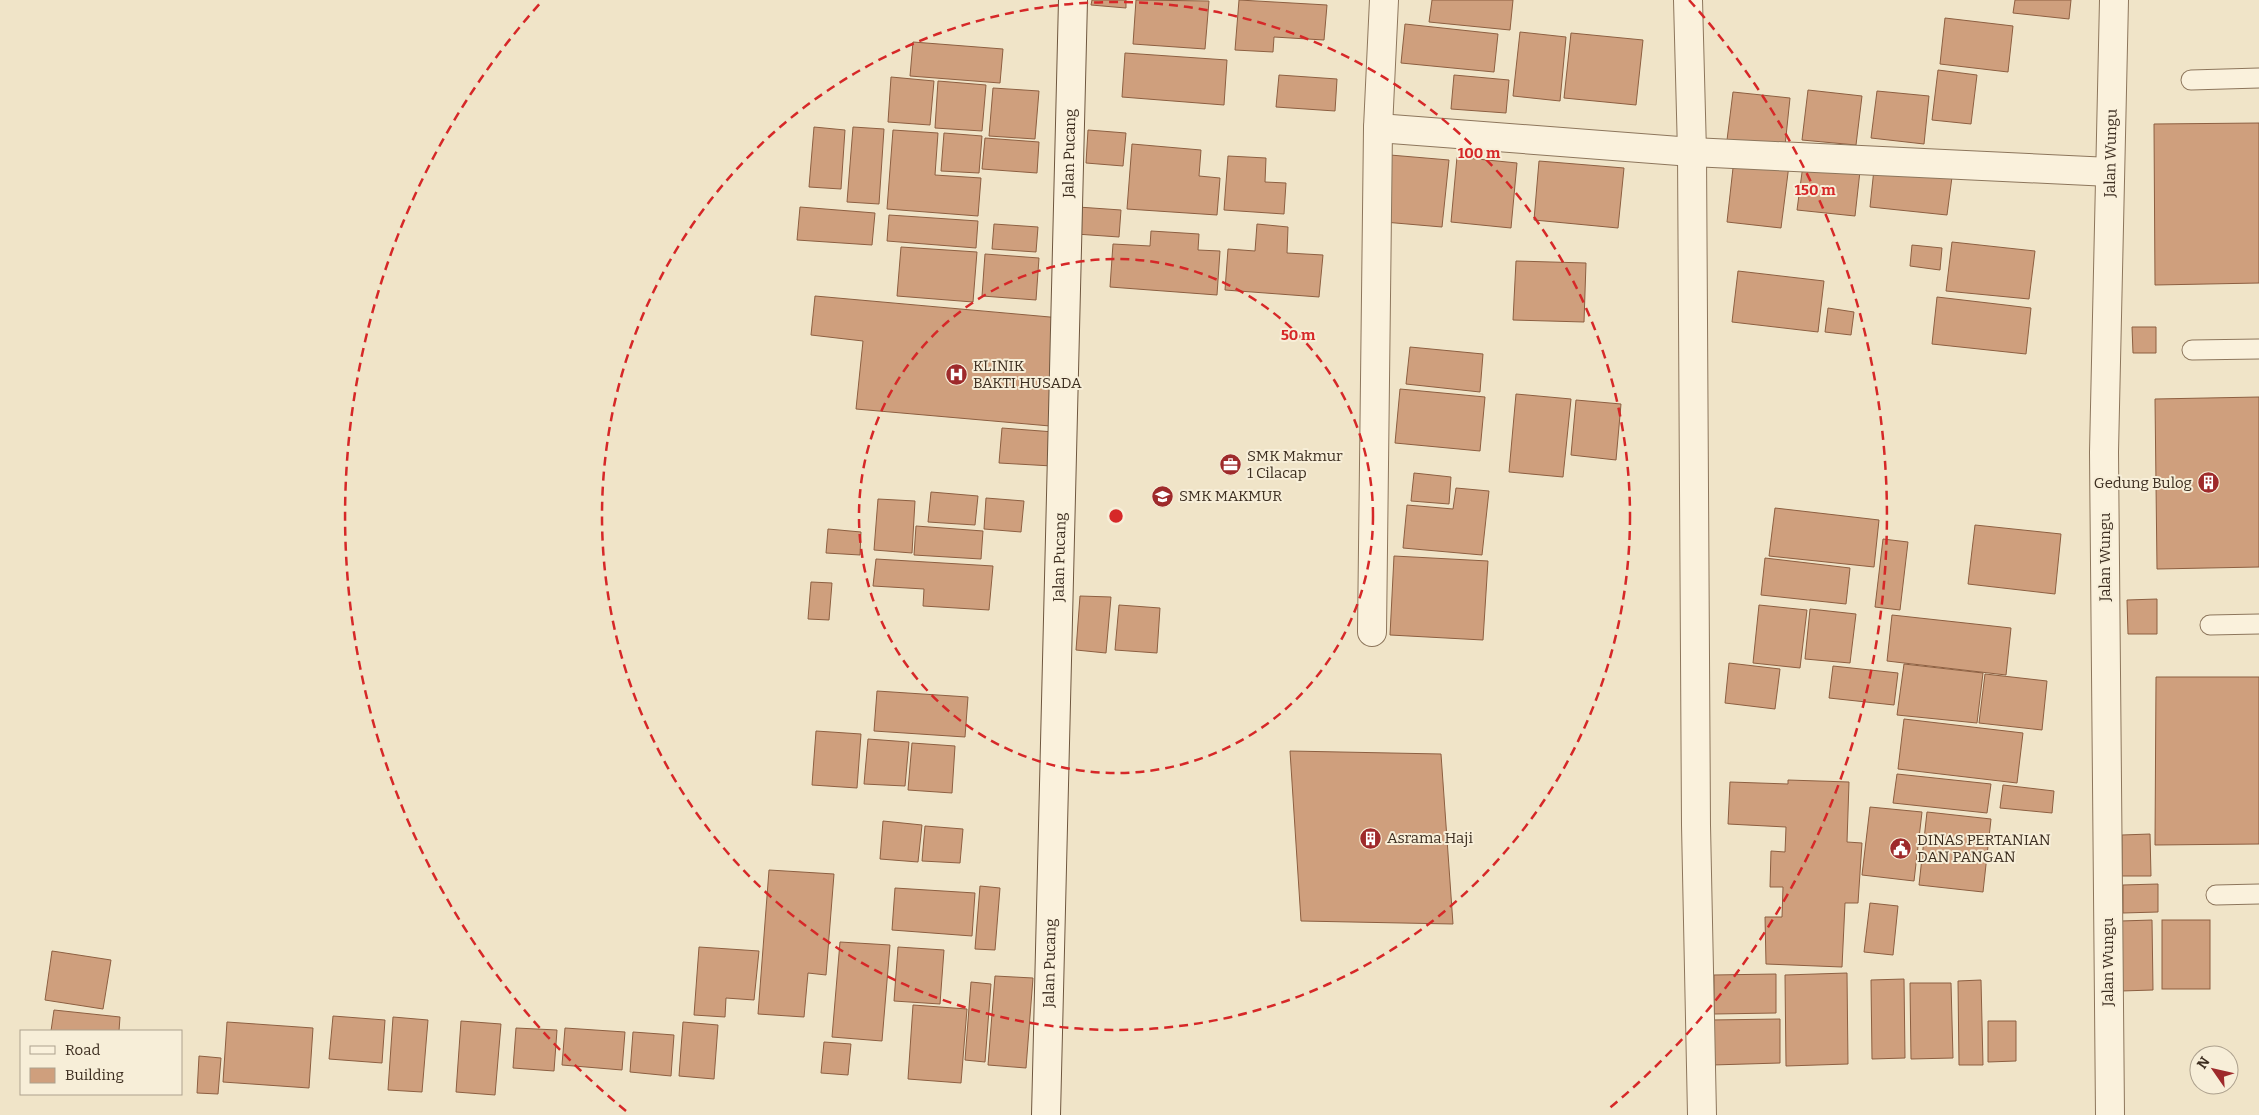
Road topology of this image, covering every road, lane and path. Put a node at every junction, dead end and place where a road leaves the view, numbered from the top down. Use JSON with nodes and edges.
{"nodes":[{"id":1,"x":1072,"y":0,"type":"edge"},
{"id":2,"x":1384,"y":0,"type":"edge"},
{"id":3,"x":1688,"y":0,"type":"edge"},
{"id":4,"x":2114,"y":0,"type":"edge"},
{"id":5,"x":2259,"y":78,"type":"edge"},
{"id":6,"x":2191,"y":80,"type":"dead end"},
{"id":7,"x":1378,"y":128,"type":"junction"},
{"id":8,"x":1692,"y":152,"type":"junction"},
{"id":9,"x":2110,"y":172,"type":"junction"},
{"id":10,"x":2259,"y":348,"type":"edge"},
{"id":11,"x":2192,"y":350,"type":"dead end"},
{"id":12,"x":2259,"y":624,"type":"edge"},
{"id":13,"x":2210,"y":625,"type":"dead end"},
{"id":14,"x":1372,"y":632,"type":"dead end"},
{"id":15,"x":2259,"y":894,"type":"edge"},
{"id":16,"x":2216,"y":895,"type":"dead end"},
{"id":17,"x":1046,"y":1115,"type":"edge"},
{"id":18,"x":1702,"y":1115,"type":"edge"},
{"id":19,"x":2110,"y":1115,"type":"edge"}],
"edges":[{"from":1,"to":17,"type":"street","name":"Jalan Pucang"},
{"from":2,"to":7,"type":"street"},
{"from":3,"to":8,"type":"street"},
{"from":4,"to":9,"type":"street","name":"Jalan Wungu"},
{"from":5,"to":6,"type":"lane"},
{"from":7,"to":8,"type":"street"},
{"from":7,"to":14,"type":"street"},
{"from":8,"to":9,"type":"street"},
{"from":8,"to":18,"type":"street"},
{"from":9,"to":19,"type":"street","name":"Jalan Wungu"},
{"from":10,"to":11,"type":"lane"},
{"from":12,"to":13,"type":"lane"},
{"from":15,"to":16,"type":"lane"}]}
